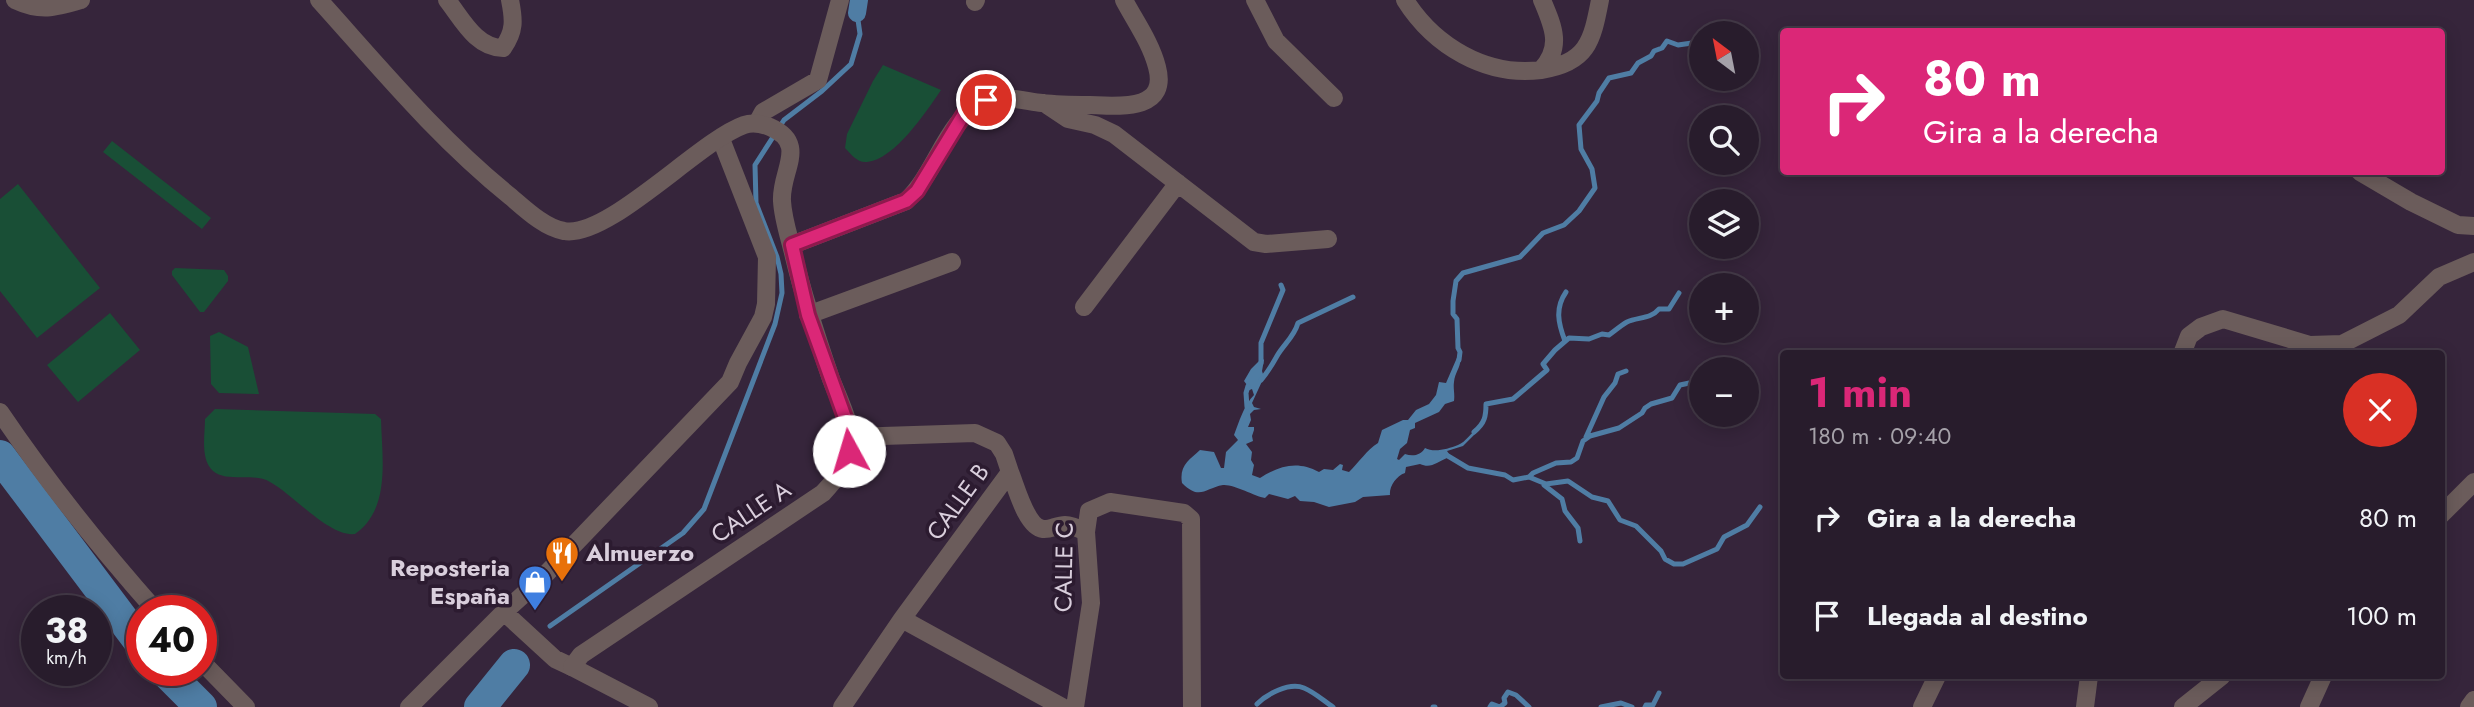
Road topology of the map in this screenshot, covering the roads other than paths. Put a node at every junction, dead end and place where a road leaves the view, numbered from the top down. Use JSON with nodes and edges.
{"nodes":[{"id":1,"x":15,"y":0,"type":"edge"},
{"id":2,"x":81,"y":0,"type":"edge"},
{"id":3,"x":320,"y":0,"type":"edge"},
{"id":4,"x":447,"y":0,"type":"edge"},
{"id":5,"x":510,"y":0,"type":"edge"},
{"id":6,"x":840,"y":0,"type":"edge"},
{"id":7,"x":1124,"y":0,"type":"edge"},
{"id":8,"x":1255,"y":0,"type":"edge"},
{"id":9,"x":1405,"y":0,"type":"edge"},
{"id":10,"x":1542,"y":0,"type":"edge"},
{"id":11,"x":1600,"y":0,"type":"edge"},
{"id":12,"x":1541,"y":70,"type":"junction"},
{"id":13,"x":1334,"y":97,"type":"dead end"},
{"id":14,"x":1044,"y":103,"type":"junction"},
{"id":15,"x":771,"y":129,"type":"junction"},
{"id":16,"x":721,"y":139,"type":"junction"},
{"id":17,"x":2365,"y":175,"type":"edge"},
{"id":18,"x":1178,"y":183,"type":"junction"},
{"id":19,"x":2474,"y":226,"type":"edge"},
{"id":20,"x":1328,"y":239,"type":"dead end"},
{"id":21,"x":792,"y":245,"type":"junction"},
{"id":22,"x":952,"y":262,"type":"dead end"},
{"id":23,"x":2474,"y":262,"type":"edge"},
{"id":24,"x":1084,"y":307,"type":"dead end"},
{"id":25,"x":808,"y":315,"type":"junction"},
{"id":26,"x":2184,"y":350,"type":"edge"},
{"id":27,"x":0,"y":412,"type":"edge"},
{"id":28,"x":852,"y":437,"type":"junction"},
{"id":29,"x":1010,"y":472,"type":"junction"},
{"id":30,"x":2474,"y":482,"type":"edge"},
{"id":31,"x":2445,"y":511,"type":"edge"},
{"id":32,"x":1086,"y":532,"type":"junction"},
{"id":33,"x":142,"y":595,"type":"edge"},
{"id":34,"x":504,"y":612,"type":"junction"},
{"id":35,"x":902,"y":619,"type":"junction"},
{"id":36,"x":572,"y":667,"type":"junction"},
{"id":37,"x":217,"y":677,"type":"edge"},
{"id":38,"x":1936,"y":679,"type":"edge"},
{"id":39,"x":2089,"y":679,"type":"edge"},
{"id":40,"x":2218,"y":679,"type":"edge"},
{"id":41,"x":2322,"y":679,"type":"edge"},
{"id":42,"x":2474,"y":700,"type":"edge"},
{"id":43,"x":246,"y":707,"type":"edge"},
{"id":44,"x":409,"y":707,"type":"edge"},
{"id":45,"x":649,"y":707,"type":"edge"},
{"id":46,"x":842,"y":707,"type":"edge"},
{"id":47,"x":1062,"y":707,"type":"edge"},
{"id":48,"x":1075,"y":707,"type":"edge"},
{"id":49,"x":1192,"y":707,"type":"edge"},
{"id":50,"x":1922,"y":707,"type":"edge"},
{"id":51,"x":2085,"y":707,"type":"edge"},
{"id":52,"x":2183,"y":707,"type":"edge"},
{"id":53,"x":2309,"y":707,"type":"edge"},
{"id":54,"x":2469,"y":707,"type":"edge"}],
"edges":[{"from":1,"to":2,"type":"street"},
{"from":3,"to":16,"type":"street"},
{"from":4,"to":5,"type":"street"},
{"from":6,"to":15,"type":"street"},
{"from":7,"to":14,"type":"street"},
{"from":8,"to":13,"type":"street"},
{"from":9,"to":12,"type":"street"},
{"from":10,"to":12,"type":"street"},
{"from":11,"to":12,"type":"street"},
{"from":14,"to":18,"type":"street"},
{"from":14,"to":21,"type":"street"},
{"from":15,"to":16,"type":"street"},
{"from":15,"to":21,"type":"street"},
{"from":16,"to":34,"type":"street"},
{"from":17,"to":19,"type":"street"},
{"from":18,"to":20,"type":"street"},
{"from":18,"to":24,"type":"street"},
{"from":21,"to":25,"type":"street"},
{"from":22,"to":25,"type":"street"},
{"from":23,"to":26,"type":"street"},
{"from":25,"to":28,"type":"street"},
{"from":27,"to":33,"type":"street"},
{"from":28,"to":29,"type":"street","name":"CALLE B"},
{"from":28,"to":36,"type":"street","name":"CALLE A"},
{"from":29,"to":32,"type":"street"},
{"from":29,"to":35,"type":"street","name":"CALLE B"},
{"from":30,"to":31,"type":"street"},
{"from":32,"to":48,"type":"street","name":"CALLE C"},
{"from":32,"to":49,"type":"street","name":"CALLE C"},
{"from":34,"to":36,"type":"street"},
{"from":34,"to":44,"type":"street"},
{"from":35,"to":46,"type":"street","name":"CALLE B"},
{"from":35,"to":47,"type":"street"},
{"from":36,"to":45,"type":"street"},
{"from":37,"to":43,"type":"street"},
{"from":38,"to":50,"type":"street"},
{"from":39,"to":51,"type":"street"},
{"from":40,"to":52,"type":"street"},
{"from":41,"to":53,"type":"street"},
{"from":42,"to":54,"type":"street"}]}
